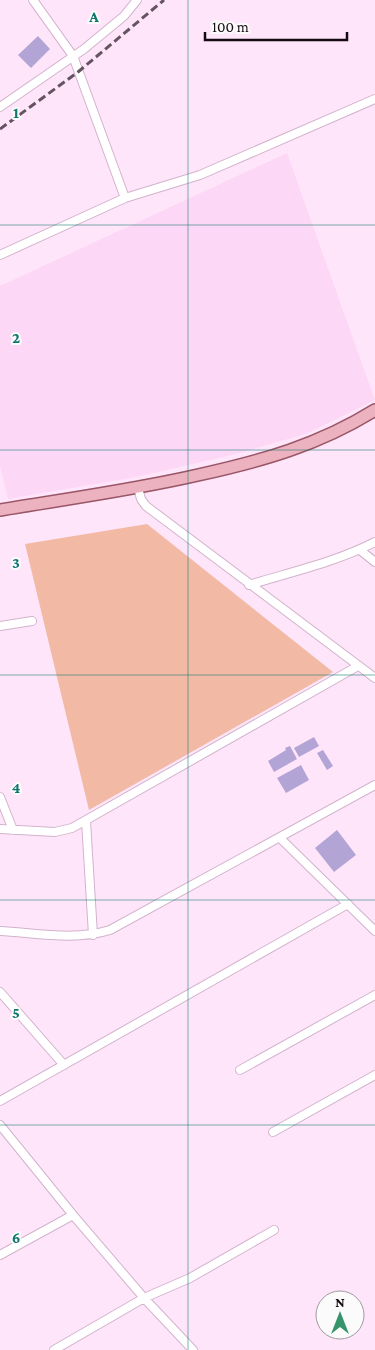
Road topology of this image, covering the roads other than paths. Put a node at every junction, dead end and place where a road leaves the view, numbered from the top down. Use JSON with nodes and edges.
{"nodes":[{"id":1,"x":33,"y":0,"type":"edge"},
{"id":2,"x":137,"y":0,"type":"edge"},
{"id":3,"x":73,"y":56,"type":"junction"},
{"id":4,"x":375,"y":99,"type":"edge"},
{"id":5,"x":0,"y":107,"type":"edge"},
{"id":6,"x":125,"y":198,"type":"junction"},
{"id":7,"x":0,"y":255,"type":"edge"},
{"id":8,"x":375,"y":410,"type":"edge"},
{"id":9,"x":138,"y":488,"type":"junction"},
{"id":10,"x":0,"y":510,"type":"edge"},
{"id":11,"x":375,"y":542,"type":"edge"},
{"id":12,"x":360,"y":550,"type":"junction"},
{"id":13,"x":375,"y":562,"type":"edge"},
{"id":14,"x":249,"y":585,"type":"junction"},
{"id":15,"x":32,"y":621,"type":"dead end"},
{"id":16,"x":0,"y":626,"type":"edge"},
{"id":17,"x":358,"y":666,"type":"junction"},
{"id":18,"x":375,"y":678,"type":"edge"},
{"id":19,"x":375,"y":785,"type":"edge"},
{"id":20,"x":0,"y":797,"type":"edge"},
{"id":21,"x":86,"y":820,"type":"junction"},
{"id":22,"x":0,"y":829,"type":"edge"},
{"id":23,"x":13,"y":830,"type":"junction"},
{"id":24,"x":280,"y":838,"type":"junction"},
{"id":25,"x":348,"y":904,"type":"junction"},
{"id":26,"x":0,"y":931,"type":"edge"},
{"id":27,"x":375,"y":931,"type":"edge"},
{"id":28,"x":93,"y":935,"type":"junction"},
{"id":29,"x":0,"y":992,"type":"edge"},
{"id":30,"x":375,"y":995,"type":"edge"},
{"id":31,"x":64,"y":1065,"type":"junction"},
{"id":32,"x":240,"y":1070,"type":"dead end"},
{"id":33,"x":375,"y":1075,"type":"edge"},
{"id":34,"x":0,"y":1101,"type":"edge"},
{"id":35,"x":0,"y":1124,"type":"edge"},
{"id":36,"x":273,"y":1132,"type":"dead end"},
{"id":37,"x":8,"y":1135,"type":"junction"},
{"id":38,"x":0,"y":1139,"type":"edge"},
{"id":39,"x":73,"y":1215,"type":"junction"},
{"id":40,"x":274,"y":1230,"type":"dead end"},
{"id":41,"x":0,"y":1255,"type":"edge"},
{"id":42,"x":144,"y":1298,"type":"junction"},
{"id":43,"x":54,"y":1350,"type":"edge"},
{"id":44,"x":193,"y":1350,"type":"edge"}],
"edges":[{"from":1,"to":3,"type":"street"},
{"from":2,"to":3,"type":"street"},
{"from":3,"to":5,"type":"street"},
{"from":3,"to":6,"type":"street"},
{"from":4,"to":6,"type":"street"},
{"from":6,"to":7,"type":"street"},
{"from":8,"to":9,"type":"main road"},
{"from":9,"to":10,"type":"main road"},
{"from":9,"to":14,"type":"street"},
{"from":11,"to":12,"type":"street"},
{"from":12,"to":13,"type":"street"},
{"from":12,"to":14,"type":"street"},
{"from":14,"to":17,"type":"street"},
{"from":15,"to":16,"type":"street"},
{"from":17,"to":18,"type":"street"},
{"from":17,"to":21,"type":"street"},
{"from":19,"to":24,"type":"street"},
{"from":20,"to":23,"type":"street"},
{"from":21,"to":23,"type":"street"},
{"from":21,"to":28,"type":"street"},
{"from":22,"to":23,"type":"street"},
{"from":24,"to":25,"type":"street"},
{"from":24,"to":28,"type":"street"},
{"from":25,"to":27,"type":"street"},
{"from":25,"to":31,"type":"street"},
{"from":26,"to":28,"type":"street"},
{"from":29,"to":31,"type":"street"},
{"from":30,"to":32,"type":"street"},
{"from":31,"to":34,"type":"street"},
{"from":33,"to":36,"type":"street"},
{"from":35,"to":37,"type":"street"},
{"from":37,"to":38,"type":"street"},
{"from":37,"to":39,"type":"street"},
{"from":39,"to":41,"type":"street"},
{"from":39,"to":42,"type":"street"},
{"from":40,"to":42,"type":"street"},
{"from":42,"to":43,"type":"street"},
{"from":42,"to":44,"type":"street"}]}
